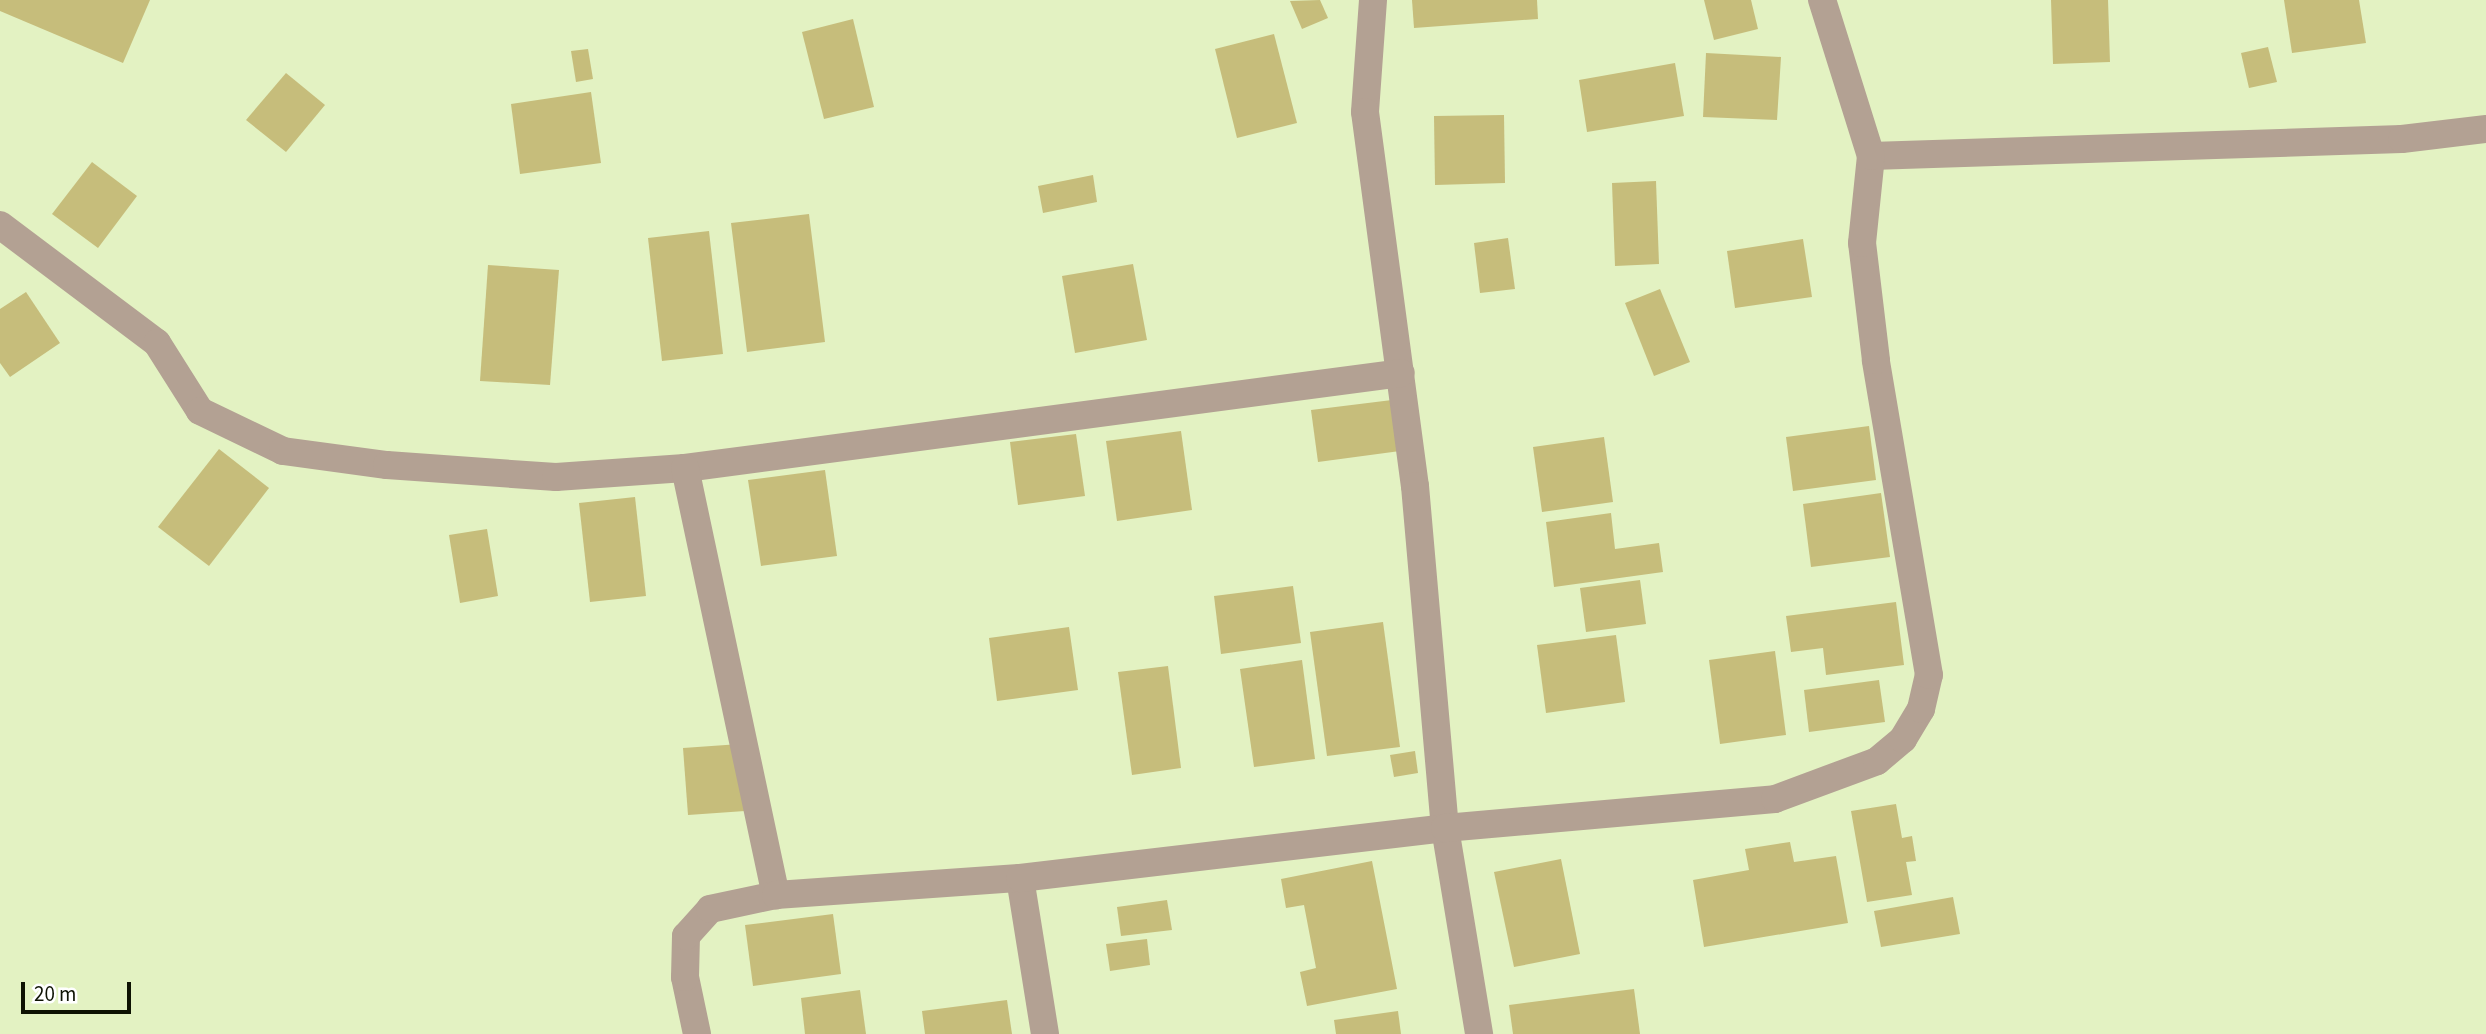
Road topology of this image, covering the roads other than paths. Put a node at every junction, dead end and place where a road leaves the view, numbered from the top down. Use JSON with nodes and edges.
{"nodes":[{"id":1,"x":1373,"y":0,"type":"edge"},
{"id":2,"x":1822,"y":0,"type":"edge"},
{"id":3,"x":2486,"y":129,"type":"edge"},
{"id":4,"x":1871,"y":156,"type":"junction"},
{"id":5,"x":0,"y":225,"type":"edge"},
{"id":6,"x":1401,"y":373,"type":"junction"},
{"id":7,"x":685,"y":468,"type":"junction"},
{"id":8,"x":1445,"y":828,"type":"junction"},
{"id":9,"x":1020,"y":878,"type":"junction"},
{"id":10,"x":776,"y":895,"type":"junction"},
{"id":11,"x":696,"y":1034,"type":"edge"},
{"id":12,"x":1045,"y":1034,"type":"edge"},
{"id":13,"x":1479,"y":1034,"type":"edge"}],
"edges":[{"from":1,"to":6,"type":"street"},
{"from":2,"to":4,"type":"street"},
{"from":3,"to":4,"type":"street"},
{"from":4,"to":8,"type":"street"},
{"from":5,"to":7,"type":"street"},
{"from":6,"to":7,"type":"street"},
{"from":6,"to":8,"type":"street"},
{"from":7,"to":10,"type":"street"},
{"from":8,"to":9,"type":"street"},
{"from":8,"to":13,"type":"street"},
{"from":9,"to":10,"type":"street"},
{"from":9,"to":12,"type":"street"},
{"from":10,"to":11,"type":"street"}]}
